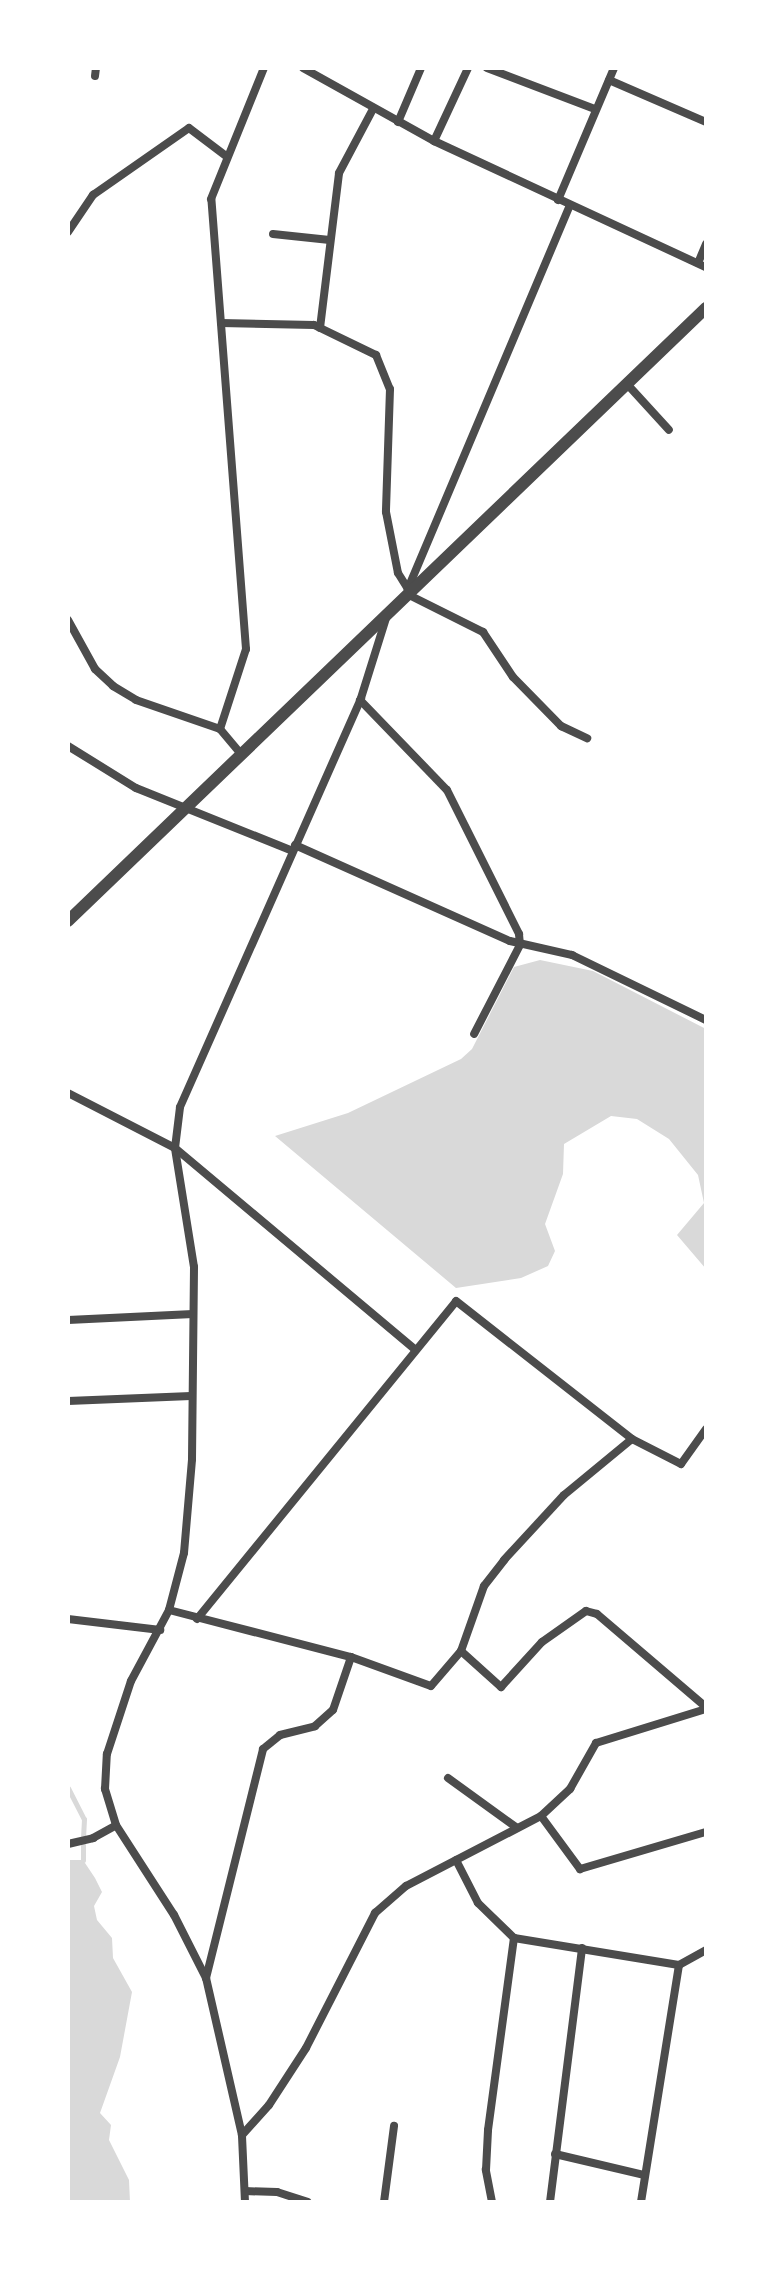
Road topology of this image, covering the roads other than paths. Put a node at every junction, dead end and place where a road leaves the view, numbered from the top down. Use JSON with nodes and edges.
{"nodes":[{"id":1,"x":264,"y":68,"type":"edge"},
{"id":2,"x":303,"y":68,"type":"edge"},
{"id":3,"x":421,"y":68,"type":"edge"},
{"id":4,"x":468,"y":68,"type":"edge"},
{"id":5,"x":487,"y":68,"type":"edge"},
{"id":6,"x":614,"y":68,"type":"edge"},
{"id":7,"x":609,"y":80,"type":"junction"},
{"id":8,"x":373,"y":109,"type":"junction"},
{"id":9,"x":595,"y":109,"type":"junction"},
{"id":10,"x":398,"y":122,"type":"junction"},
{"id":11,"x":706,"y":122,"type":"edge"},
{"id":12,"x":434,"y":141,"type":"junction"},
{"id":13,"x":226,"y":156,"type":"junction"},
{"id":14,"x":558,"y":200,"type":"junction"},
{"id":15,"x":570,"y":205,"type":"junction"},
{"id":16,"x":68,"y":232,"type":"edge"},
{"id":17,"x":273,"y":234,"type":"dead end"},
{"id":18,"x":330,"y":240,"type":"junction"},
{"id":19,"x":706,"y":244,"type":"edge"},
{"id":20,"x":702,"y":265,"type":"edge"},
{"id":21,"x":706,"y":308,"type":"edge"},
{"id":22,"x":221,"y":323,"type":"junction"},
{"id":23,"x":320,"y":328,"type":"junction"},
{"id":24,"x":627,"y":384,"type":"junction"},
{"id":25,"x":669,"y":430,"type":"dead end"},
{"id":26,"x":409,"y":592,"type":"junction"},
{"id":27,"x":386,"y":616,"type":"junction"},
{"id":28,"x":68,"y":620,"type":"edge"},
{"id":29,"x":360,"y":700,"type":"junction"},
{"id":30,"x":220,"y":729,"type":"junction"},
{"id":31,"x":587,"y":738,"type":"dead end"},
{"id":32,"x":68,"y":746,"type":"edge"},
{"id":33,"x":241,"y":754,"type":"junction"},
{"id":34,"x":187,"y":806,"type":"junction"},
{"id":35,"x":294,"y":848,"type":"junction"},
{"id":36,"x":68,"y":921,"type":"edge"},
{"id":37,"x":520,"y":945,"type":"junction"},
{"id":38,"x":706,"y":1020,"type":"edge"},
{"id":39,"x":474,"y":1034,"type":"dead end"},
{"id":40,"x":68,"y":1093,"type":"edge"},
{"id":41,"x":175,"y":1148,"type":"junction"},
{"id":42,"x":193,"y":1314,"type":"junction"},
{"id":43,"x":68,"y":1320,"type":"edge"},
{"id":44,"x":416,"y":1350,"type":"junction"},
{"id":45,"x":191,"y":1396,"type":"junction"},
{"id":46,"x":68,"y":1401,"type":"edge"},
{"id":47,"x":706,"y":1429,"type":"edge"},
{"id":48,"x":632,"y":1439,"type":"junction"},
{"id":49,"x":169,"y":1610,"type":"junction"},
{"id":50,"x":68,"y":1619,"type":"edge"},
{"id":51,"x":197,"y":1619,"type":"junction"},
{"id":52,"x":160,"y":1630,"type":"junction"},
{"id":53,"x":461,"y":1651,"type":"junction"},
{"id":54,"x":351,"y":1657,"type":"junction"},
{"id":55,"x":706,"y":1708,"type":"edge"},
{"id":56,"x":448,"y":1778,"type":"dead end"},
{"id":57,"x":541,"y":1816,"type":"junction"},
{"id":58,"x":116,"y":1825,"type":"junction"},
{"id":59,"x":517,"y":1828,"type":"junction"},
{"id":60,"x":706,"y":1832,"type":"edge"},
{"id":61,"x":68,"y":1844,"type":"edge"},
{"id":62,"x":456,"y":1860,"type":"junction"},
{"id":63,"x":514,"y":1938,"type":"junction"},
{"id":64,"x":582,"y":1948,"type":"junction"},
{"id":65,"x":706,"y":1950,"type":"edge"},
{"id":66,"x":679,"y":1965,"type":"junction"},
{"id":67,"x":206,"y":1978,"type":"junction"},
{"id":68,"x":394,"y":2126,"type":"dead end"},
{"id":69,"x":242,"y":2135,"type":"junction"},
{"id":70,"x":555,"y":2154,"type":"junction"},
{"id":71,"x":644,"y":2175,"type":"junction"},
{"id":72,"x":245,"y":2191,"type":"junction"},
{"id":73,"x":245,"y":2202,"type":"edge"},
{"id":74,"x":307,"y":2202,"type":"edge"},
{"id":75,"x":384,"y":2202,"type":"edge"},
{"id":76,"x":492,"y":2202,"type":"edge"},
{"id":77,"x":550,"y":2202,"type":"edge"},
{"id":78,"x":641,"y":2202,"type":"edge"}],
"edges":[{"from":1,"to":13,"type":"street"},
{"from":2,"to":8,"type":"street"},
{"from":3,"to":10,"type":"street"},
{"from":4,"to":12,"type":"street"},
{"from":5,"to":9,"type":"street"},
{"from":6,"to":7,"type":"street"},
{"from":7,"to":9,"type":"street"},
{"from":7,"to":11,"type":"street"},
{"from":8,"to":10,"type":"street"},
{"from":8,"to":18,"type":"street"},
{"from":9,"to":14,"type":"street"},
{"from":10,"to":12,"type":"street"},
{"from":12,"to":14,"type":"street"},
{"from":13,"to":16,"type":"street"},
{"from":13,"to":22,"type":"street"},
{"from":14,"to":15,"type":"street"},
{"from":15,"to":20,"type":"street"},
{"from":15,"to":26,"type":"street"},
{"from":17,"to":18,"type":"street"},
{"from":18,"to":23,"type":"street"},
{"from":19,"to":20,"type":"street"},
{"from":21,"to":24,"type":"street"},
{"from":22,"to":23,"type":"street"},
{"from":22,"to":30,"type":"street"},
{"from":23,"to":26,"type":"street"},
{"from":24,"to":25,"type":"street"},
{"from":24,"to":26,"type":"street"},
{"from":26,"to":27,"type":"street"},
{"from":26,"to":31,"type":"street"},
{"from":27,"to":29,"type":"street"},
{"from":27,"to":33,"type":"street"},
{"from":28,"to":30,"type":"street"},
{"from":29,"to":35,"type":"street"},
{"from":29,"to":37,"type":"street"},
{"from":30,"to":33,"type":"street"},
{"from":32,"to":34,"type":"street"},
{"from":33,"to":34,"type":"street"},
{"from":34,"to":35,"type":"street"},
{"from":34,"to":36,"type":"street"},
{"from":35,"to":37,"type":"street"},
{"from":35,"to":41,"type":"street"},
{"from":37,"to":38,"type":"street"},
{"from":37,"to":39,"type":"street"},
{"from":40,"to":41,"type":"street"},
{"from":41,"to":42,"type":"street"},
{"from":41,"to":44,"type":"street"},
{"from":42,"to":43,"type":"street"},
{"from":42,"to":45,"type":"street"},
{"from":44,"to":48,"type":"street"},
{"from":44,"to":51,"type":"street"},
{"from":45,"to":46,"type":"street"},
{"from":45,"to":49,"type":"street"},
{"from":47,"to":48,"type":"street"},
{"from":48,"to":53,"type":"street"},
{"from":49,"to":51,"type":"street"},
{"from":49,"to":52,"type":"street"},
{"from":50,"to":52,"type":"street"},
{"from":51,"to":54,"type":"street"},
{"from":52,"to":58,"type":"street"},
{"from":53,"to":54,"type":"street"},
{"from":53,"to":55,"type":"street"},
{"from":54,"to":67,"type":"street"},
{"from":55,"to":57,"type":"street"},
{"from":56,"to":59,"type":"street"},
{"from":57,"to":59,"type":"street"},
{"from":57,"to":60,"type":"street"},
{"from":58,"to":61,"type":"street"},
{"from":58,"to":67,"type":"street"},
{"from":59,"to":62,"type":"street"},
{"from":62,"to":63,"type":"street"},
{"from":62,"to":69,"type":"street"},
{"from":63,"to":64,"type":"street"},
{"from":63,"to":76,"type":"street"},
{"from":64,"to":66,"type":"street"},
{"from":64,"to":70,"type":"street"},
{"from":65,"to":66,"type":"street"},
{"from":66,"to":71,"type":"street"},
{"from":67,"to":69,"type":"street"},
{"from":68,"to":75,"type":"street"},
{"from":69,"to":72,"type":"street"},
{"from":70,"to":71,"type":"street"},
{"from":70,"to":77,"type":"street"},
{"from":71,"to":78,"type":"street"},
{"from":72,"to":73,"type":"street"},
{"from":72,"to":74,"type":"street"}]}
